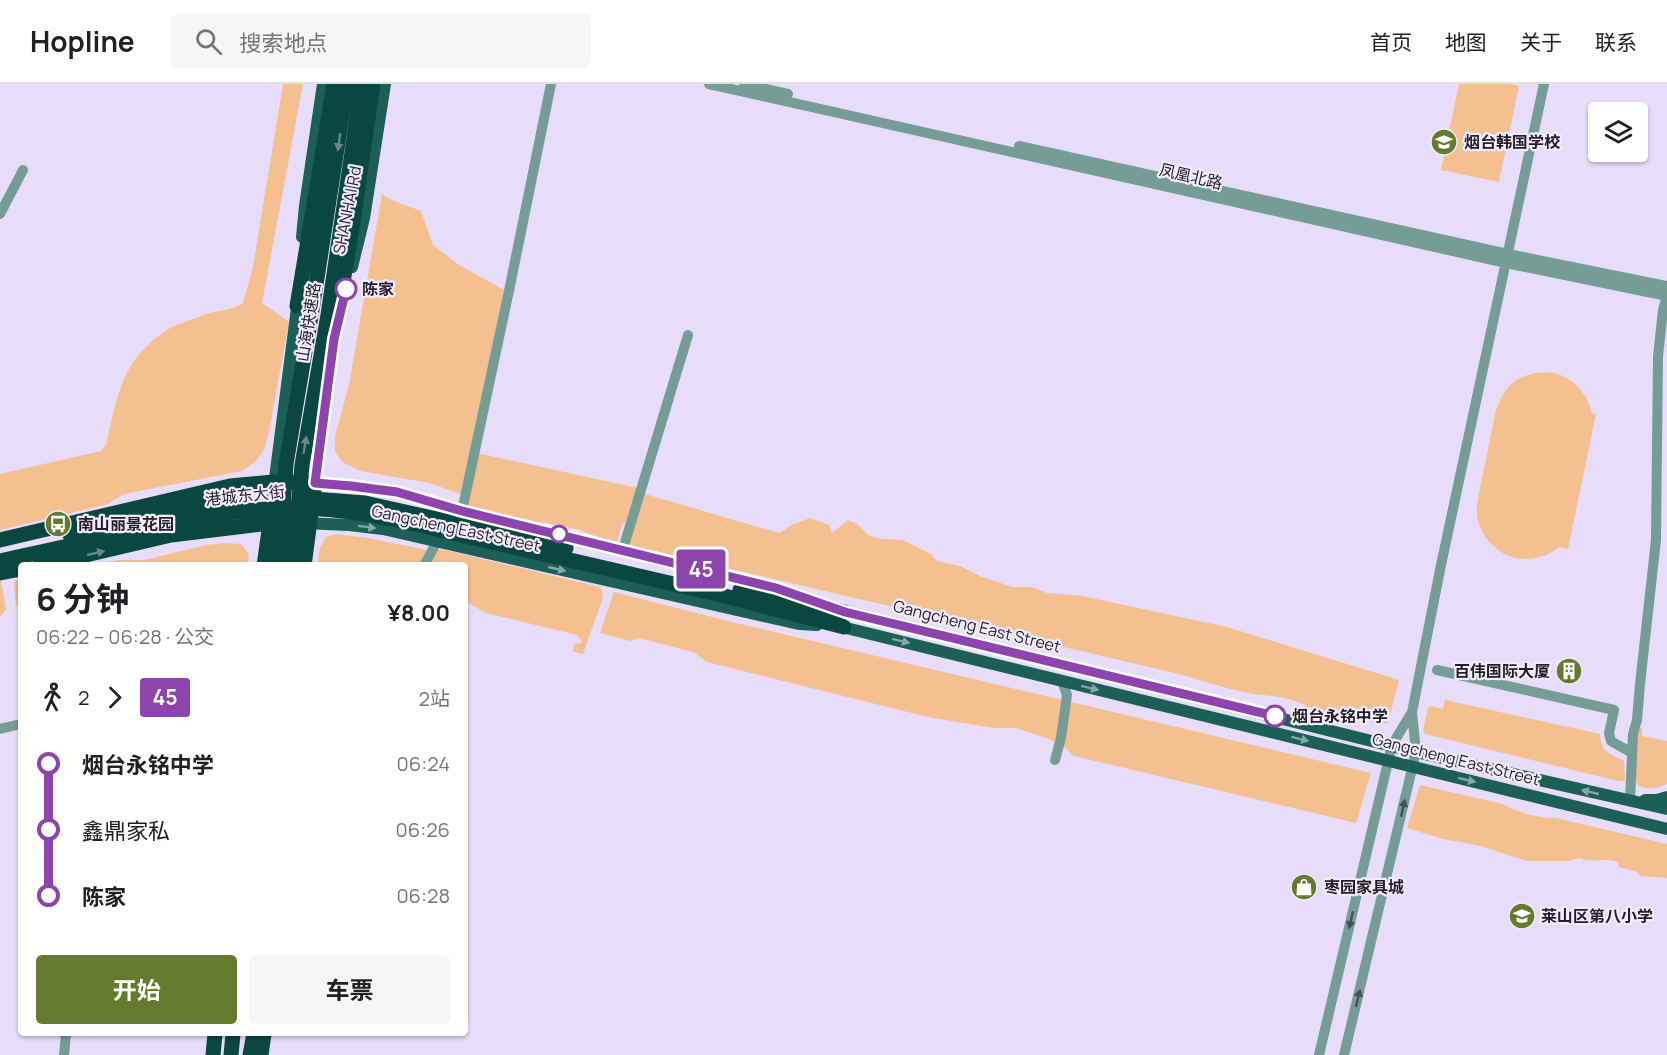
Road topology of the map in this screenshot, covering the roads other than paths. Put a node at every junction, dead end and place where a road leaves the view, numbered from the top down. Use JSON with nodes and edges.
{"nodes":[{"id":1,"x":323,"y":84,"type":"edge"},
{"id":2,"x":334,"y":84,"type":"edge"},
{"id":3,"x":347,"y":84,"type":"edge"},
{"id":4,"x":362,"y":84,"type":"edge"},
{"id":5,"x":373,"y":84,"type":"edge"},
{"id":6,"x":386,"y":84,"type":"edge"},
{"id":7,"x":551,"y":84,"type":"edge"},
{"id":8,"x":709,"y":84,"type":"edge"},
{"id":9,"x":744,"y":84,"type":"edge"},
{"id":10,"x":1544,"y":84,"type":"edge"},
{"id":11,"x":23,"y":170,"type":"dead end"},
{"id":12,"x":0,"y":214,"type":"edge"},
{"id":13,"x":1507,"y":258,"type":"junction"},
{"id":14,"x":1667,"y":286,"type":"edge"},
{"id":15,"x":1667,"y":296,"type":"edge"},
{"id":16,"x":297,"y":306,"type":"junction"},
{"id":17,"x":688,"y":335,"type":"dead end"},
{"id":18,"x":334,"y":339,"type":"junction"},
{"id":19,"x":274,"y":482,"type":"junction"},
{"id":20,"x":315,"y":483,"type":"junction"},
{"id":21,"x":462,"y":511,"type":"junction"},
{"id":22,"x":270,"y":523,"type":"junction"},
{"id":23,"x":309,"y":523,"type":"junction"},
{"id":24,"x":129,"y":527,"type":"junction"},
{"id":25,"x":0,"y":540,"type":"edge"},
{"id":26,"x":437,"y":541,"type":"junction"},
{"id":27,"x":623,"y":549,"type":"junction"},
{"id":28,"x":0,"y":551,"type":"edge"},
{"id":29,"x":0,"y":561,"type":"edge"},
{"id":30,"x":57,"y":562,"type":"edge"},
{"id":31,"x":265,"y":562,"type":"edge"},
{"id":32,"x":279,"y":562,"type":"edge"},
{"id":33,"x":293,"y":562,"type":"edge"},
{"id":34,"x":304,"y":562,"type":"edge"},
{"id":35,"x":426,"y":562,"type":"edge"},
{"id":36,"x":18,"y":570,"type":"edge"},
{"id":37,"x":0,"y":573,"type":"edge"},
{"id":38,"x":844,"y":620,"type":"junction"},
{"id":39,"x":1437,"y":670,"type":"dead end"},
{"id":40,"x":1062,"y":681,"type":"junction"},
{"id":41,"x":1412,"y":711,"type":"junction"},
{"id":42,"x":18,"y":725,"type":"edge"},
{"id":43,"x":0,"y":729,"type":"edge"},
{"id":44,"x":1392,"y":745,"type":"junction"},
{"id":45,"x":1416,"y":752,"type":"junction"},
{"id":46,"x":1632,"y":753,"type":"junction"},
{"id":47,"x":1055,"y":760,"type":"dead end"},
{"id":48,"x":1389,"y":761,"type":"junction"},
{"id":49,"x":1412,"y":767,"type":"junction"},
{"id":50,"x":1667,"y":797,"type":"edge"},
{"id":51,"x":1627,"y":800,"type":"junction"},
{"id":52,"x":1667,"y":809,"type":"edge"},
{"id":53,"x":1667,"y":829,"type":"edge"},
{"id":54,"x":66,"y":1036,"type":"edge"},
{"id":55,"x":215,"y":1036,"type":"edge"},
{"id":56,"x":232,"y":1036,"type":"edge"},
{"id":57,"x":250,"y":1036,"type":"edge"},
{"id":58,"x":254,"y":1036,"type":"edge"},
{"id":59,"x":264,"y":1036,"type":"edge"},
{"id":60,"x":64,"y":1055,"type":"edge"},
{"id":61,"x":213,"y":1055,"type":"edge"},
{"id":62,"x":231,"y":1055,"type":"edge"},
{"id":63,"x":249,"y":1055,"type":"edge"},
{"id":64,"x":261,"y":1055,"type":"edge"},
{"id":65,"x":1319,"y":1055,"type":"edge"},
{"id":66,"x":1344,"y":1055,"type":"edge"}],
"edges":[{"from":1,"to":16,"type":"main road"},
{"from":2,"to":16,"type":"highway"},
{"from":3,"to":32,"type":"highway","name":"山海快速路","one_way":true},
{"from":33,"to":4,"type":"highway","name":"山海快速路","one_way":true},
{"from":5,"to":18,"type":"highway"},
{"from":6,"to":18,"type":"main road","name":"SHANHAI Rd"},
{"from":7,"to":21,"type":"street"},
{"from":8,"to":13,"type":"street","name":"凤凰北路"},
{"from":9,"to":13,"type":"street","name":"凤凰北路"},
{"from":10,"to":13,"type":"street"},
{"from":11,"to":12,"type":"street"},
{"from":13,"to":14,"type":"street","name":"凤凰北路"},
{"from":13,"to":15,"type":"street","name":"凤凰北路"},
{"from":13,"to":41,"type":"street"},
{"from":15,"to":46,"type":"street"},
{"from":16,"to":19,"type":"main road"},
{"from":17,"to":27,"type":"street"},
{"from":18,"to":20,"type":"main road","name":"SHANHAI Rd"},
{"from":19,"to":20,"type":"highway","name":"港城东大街"},
{"from":19,"to":22,"type":"main road"},
{"from":19,"to":25,"type":"highway"},
{"from":20,"to":21,"type":"main road","name":"Gangcheng East Street"},
{"from":20,"to":23,"type":"highway"},
{"from":21,"to":27,"type":"main road","name":"Gangcheng East Street"},
{"from":22,"to":23,"type":"main road","name":"Gangcheng East Street"},
{"from":30,"to":22,"type":"highway","name":"Gangcheng East Street","one_way":true},
{"from":22,"to":31,"type":"highway"},
{"from":23,"to":26,"type":"main road","name":"Gangcheng East Street","one_way":true},
{"from":23,"to":34,"type":"highway"},
{"from":24,"to":28,"type":"highway","name":"港城东大街"},
{"from":24,"to":29,"type":"highway","name":"港城东大街"},
{"from":24,"to":38,"type":"highway","name":"港城东大街"},
{"from":26,"to":35,"type":"street"},
{"from":26,"to":38,"type":"main road","name":"Gangcheng East Street","one_way":true},
{"from":27,"to":38,"type":"main road","name":"Gangcheng East Street"},
{"from":36,"to":37,"type":"highway"},
{"from":38,"to":40,"type":"main road","name":"Gangcheng East Street","one_way":true},
{"from":38,"to":44,"type":"main road","name":"Gangcheng East Street"},
{"from":39,"to":46,"type":"street"},
{"from":40,"to":47,"type":"street"},
{"from":40,"to":48,"type":"main road","name":"Gangcheng East Street","one_way":true},
{"from":41,"to":44,"type":"street"},
{"from":41,"to":45,"type":"street"},
{"from":42,"to":43,"type":"street"},
{"from":44,"to":45,"type":"main road","name":"Gangcheng East Street"},
{"from":44,"to":48,"type":"street"},
{"from":45,"to":49,"type":"street"},
{"from":51,"to":45,"type":"main road","name":"Gangcheng East Street","one_way":true},
{"from":46,"to":51,"type":"street"},
{"from":48,"to":49,"type":"main road","name":"Gangcheng East Street"},
{"from":48,"to":65,"type":"street","one_way":true},
{"from":49,"to":53,"type":"main road","name":"Gangcheng East Street","one_way":true},
{"from":66,"to":49,"type":"street","one_way":true},
{"from":50,"to":51,"type":"main road"},
{"from":51,"to":52,"type":"main road","name":"Gangcheng East Street"},
{"from":54,"to":60,"type":"street"},
{"from":55,"to":61,"type":"highway"},
{"from":56,"to":62,"type":"highway"},
{"from":57,"to":63,"type":"highway"},
{"from":58,"to":63,"type":"highway"},
{"from":59,"to":64,"type":"highway"}]}
